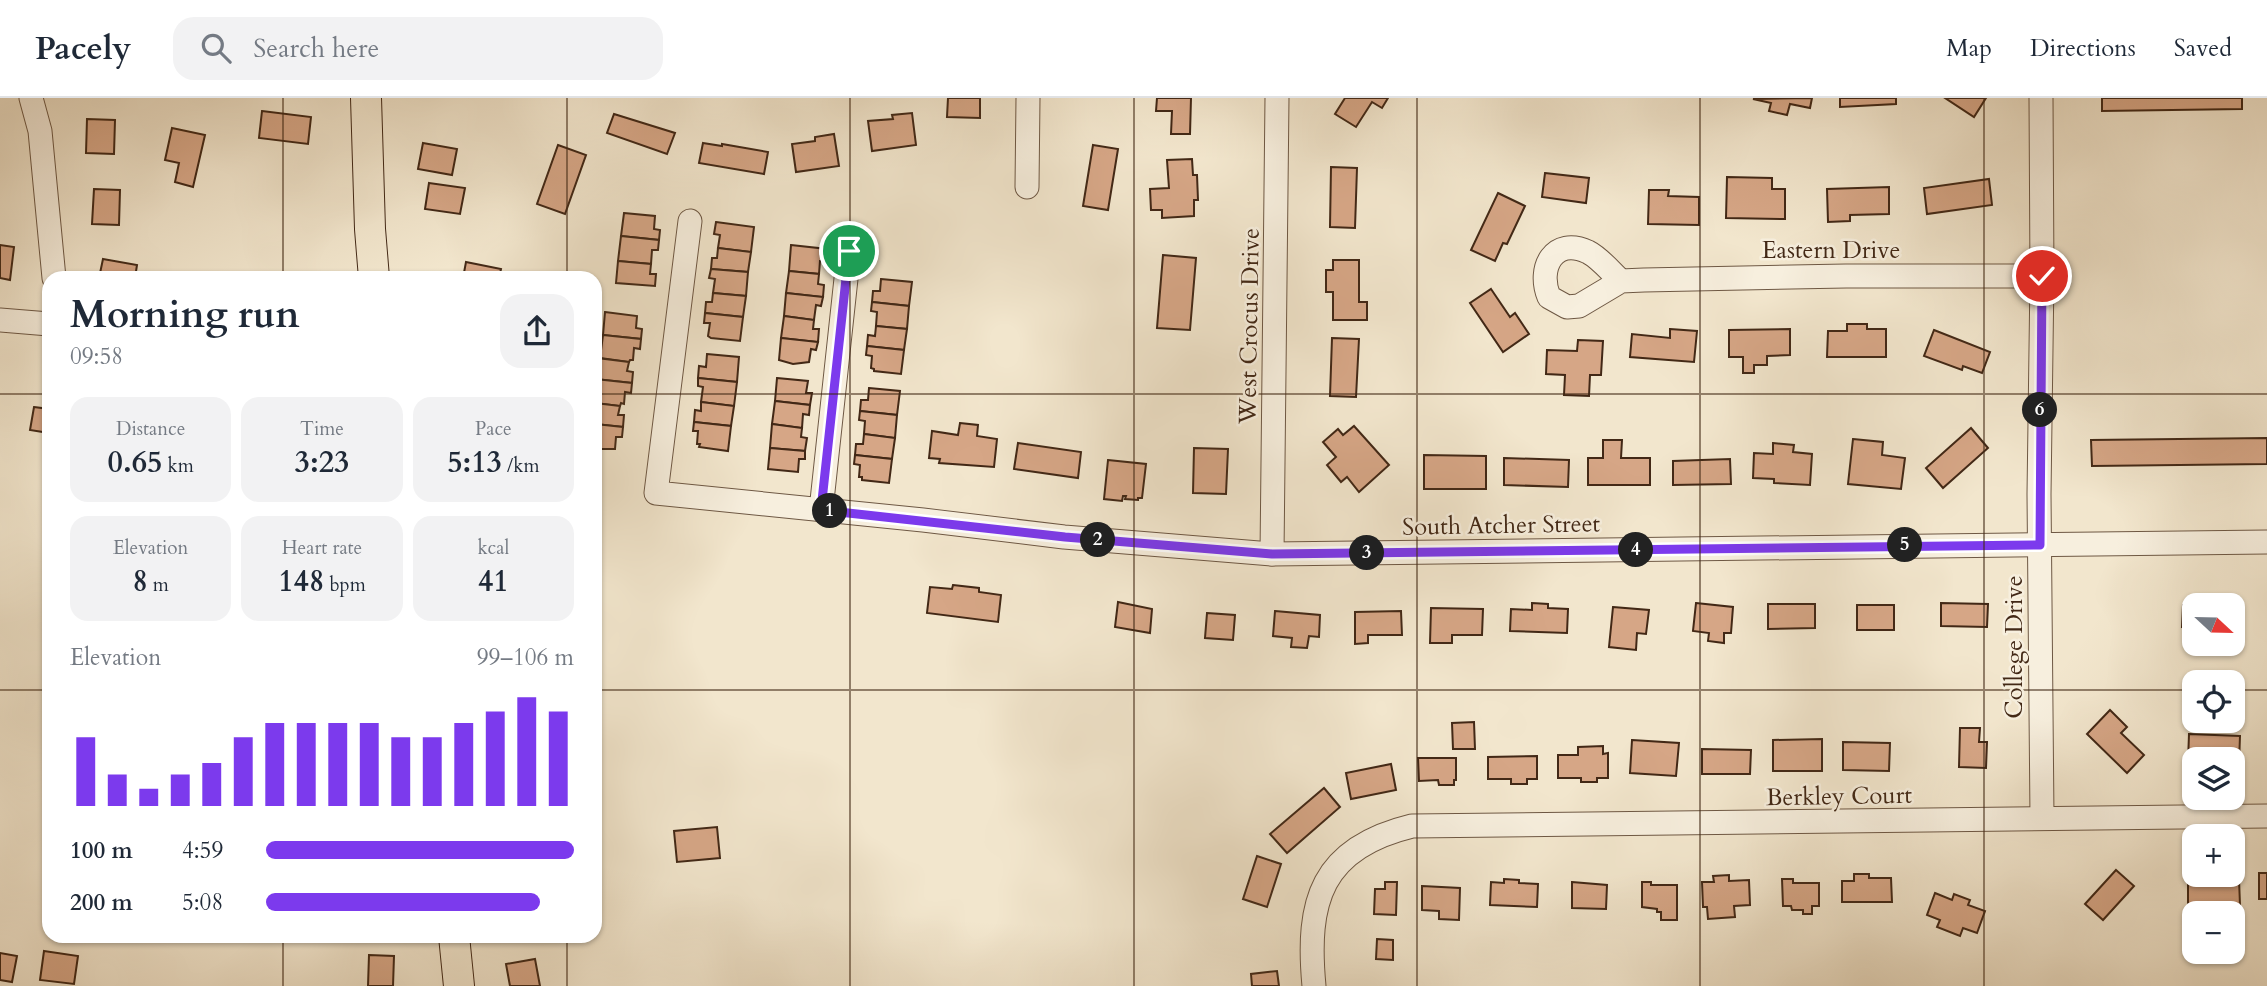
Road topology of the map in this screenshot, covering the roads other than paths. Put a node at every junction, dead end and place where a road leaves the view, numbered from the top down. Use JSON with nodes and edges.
{"nodes":[{"id":1,"x":31,"y":98,"type":"edge"},
{"id":2,"x":366,"y":98,"type":"edge"},
{"id":3,"x":1028,"y":98,"type":"edge"},
{"id":4,"x":1277,"y":98,"type":"edge"},
{"id":5,"x":2041,"y":98,"type":"edge"},
{"id":6,"x":1027,"y":187,"type":"dead end"},
{"id":7,"x":690,"y":221,"type":"dead end"},
{"id":8,"x":849,"y":251,"type":"dead end"},
{"id":9,"x":53,"y":271,"type":"edge"},
{"id":10,"x":373,"y":271,"type":"edge"},
{"id":11,"x":2042,"y":276,"type":"junction"},
{"id":12,"x":1621,"y":281,"type":"dead end"},
{"id":13,"x":0,"y":320,"type":"edge"},
{"id":14,"x":42,"y":323,"type":"edge"},
{"id":15,"x":821,"y":510,"type":"junction"},
{"id":16,"x":2267,"y":542,"type":"edge"},
{"id":17,"x":2040,"y":545,"type":"junction"},
{"id":18,"x":1272,"y":554,"type":"junction"},
{"id":19,"x":2267,"y":816,"type":"edge"},
{"id":20,"x":2042,"y":818,"type":"junction"},
{"id":21,"x":455,"y":943,"type":"edge"},
{"id":22,"x":459,"y":986,"type":"edge"},
{"id":23,"x":1314,"y":986,"type":"edge"}],
"edges":[{"from":1,"to":9,"type":"street"},
{"from":2,"to":10,"type":"main road"},
{"from":3,"to":6,"type":"street"},
{"from":4,"to":18,"type":"street","name":"West Crocus Drive"},
{"from":5,"to":11,"type":"street","name":"College Drive"},
{"from":7,"to":15,"type":"street","name":"South Atcher Street"},
{"from":8,"to":15,"type":"street"},
{"from":11,"to":12,"type":"street","name":"Eastern Drive"},
{"from":11,"to":17,"type":"street","name":"College Drive"},
{"from":13,"to":14,"type":"street"},
{"from":15,"to":18,"type":"street","name":"South Atcher Street"},
{"from":16,"to":17,"type":"street","name":"South Atcher Street"},
{"from":17,"to":18,"type":"street","name":"South Atcher Street"},
{"from":17,"to":20,"type":"street","name":"College Drive"},
{"from":19,"to":20,"type":"street","name":"Berkley Court"},
{"from":20,"to":23,"type":"street","name":"Berkley Court"},
{"from":21,"to":22,"type":"main road"}]}
